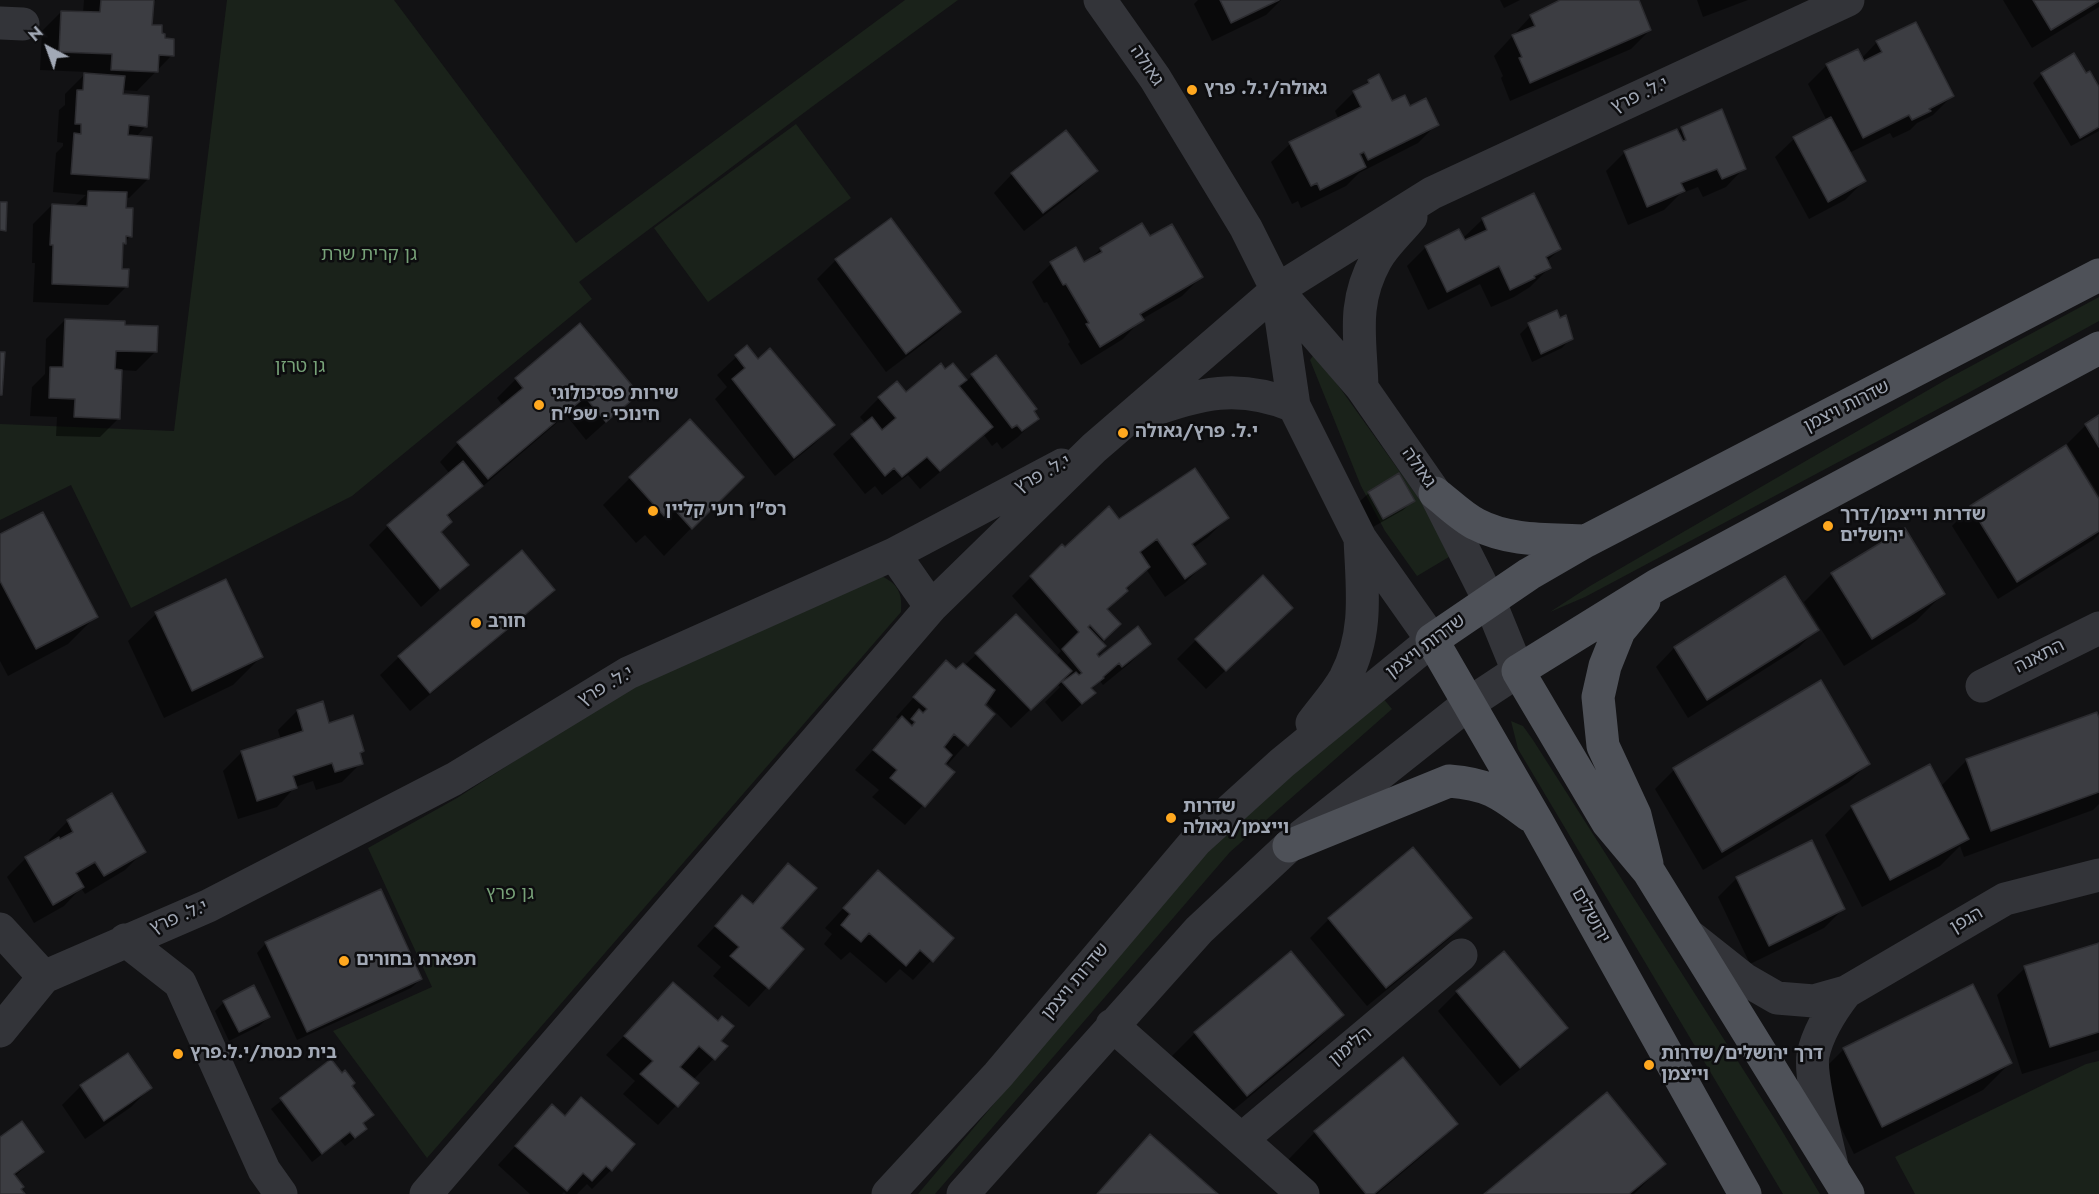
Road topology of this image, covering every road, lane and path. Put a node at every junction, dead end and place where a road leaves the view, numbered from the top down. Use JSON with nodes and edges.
{"nodes":[{"id":1,"x":1100,"y":0,"type":"edge"},
{"id":2,"x":1848,"y":0,"type":"edge"},
{"id":3,"x":1432,"y":193,"type":"junction"},
{"id":4,"x":2099,"y":275,"type":"edge"},
{"id":5,"x":1277,"y":290,"type":"junction"},
{"id":6,"x":2099,"y":348,"type":"edge"},
{"id":7,"x":1362,"y":388,"type":"junction"},
{"id":8,"x":1294,"y":405,"type":"junction"},
{"id":9,"x":1124,"y":421,"type":"junction"},
{"id":10,"x":1094,"y":448,"type":"junction"},
{"id":11,"x":1435,"y":494,"type":"junction"},
{"id":12,"x":1360,"y":538,"type":"junction"},
{"id":13,"x":1586,"y":541,"type":"junction"},
{"id":14,"x":894,"y":554,"type":"junction"},
{"id":15,"x":1657,"y":585,"type":"junction"},
{"id":16,"x":1489,"y":600,"type":"junction"},
{"id":17,"x":931,"y":607,"type":"junction"},
{"id":18,"x":2099,"y":628,"type":"edge"},
{"id":19,"x":1432,"y":640,"type":"junction"},
{"id":20,"x":1518,"y":671,"type":"junction"},
{"id":21,"x":1982,"y":686,"type":"dead end"},
{"id":22,"x":1468,"y":704,"type":"junction"},
{"id":23,"x":1282,"y":763,"type":"junction"},
{"id":24,"x":1538,"y":823,"type":"junction"},
{"id":25,"x":1289,"y":846,"type":"junction"},
{"id":26,"x":1649,"y":872,"type":"junction"},
{"id":27,"x":2099,"y":875,"type":"edge"},
{"id":28,"x":0,"y":928,"type":"edge"},
{"id":29,"x":1688,"y":934,"type":"junction"},
{"id":30,"x":125,"y":940,"type":"junction"},
{"id":31,"x":1461,"y":955,"type":"dead end"},
{"id":32,"x":44,"y":977,"type":"junction"},
{"id":33,"x":1846,"y":992,"type":"junction"},
{"id":34,"x":1112,"y":1026,"type":"junction"},
{"id":35,"x":0,"y":1031,"type":"edge"},
{"id":36,"x":1242,"y":1139,"type":"junction"},
{"id":37,"x":1840,"y":1181,"type":"edge"},
{"id":38,"x":1292,"y":1191,"type":"edge"},
{"id":39,"x":281,"y":1194,"type":"edge"},
{"id":40,"x":426,"y":1194,"type":"edge"},
{"id":41,"x":888,"y":1194,"type":"edge"},
{"id":42,"x":963,"y":1194,"type":"edge"},
{"id":43,"x":1745,"y":1194,"type":"edge"}],
"edges":[{"from":1,"to":5,"type":"street","name":"גאולה"},
{"from":2,"to":3,"type":"street","name":"י.ל. פרץ"},
{"from":3,"to":5,"type":"street","name":"י.ל. פרץ"},
{"from":3,"to":7,"type":"street","name":"י.ל. פרץ"},
{"from":4,"to":13,"type":"main road","name":"שדרות ויצמן"},
{"from":5,"to":7,"type":"street","name":"גאולה"},
{"from":5,"to":8,"type":"street","name":"גאולה"},
{"from":5,"to":9,"type":"street","name":"י.ל. פרץ"},
{"from":6,"to":15,"type":"main road"},
{"from":7,"to":11,"type":"street","name":"גאולה"},
{"from":8,"to":9,"type":"street","name":"י.ל. פרץ"},
{"from":8,"to":12,"type":"street","name":"גאולה"},
{"from":9,"to":10,"type":"street","name":"י.ל. פרץ"},
{"from":10,"to":14,"type":"street","name":"י.ל. פרץ"},
{"from":10,"to":17,"type":"street","name":"י.ל. פרץ"},
{"from":11,"to":13,"type":"main road"},
{"from":11,"to":16,"type":"street","name":"גאולה"},
{"from":12,"to":19,"type":"street","name":"גאולה"},
{"from":12,"to":23,"type":"street"},
{"from":13,"to":16,"type":"main road","name":"שדרות ויצמן"},
{"from":14,"to":17,"type":"street"},
{"from":14,"to":30,"type":"street","name":"י.ל. פרץ"},
{"from":15,"to":20,"type":"main road"},
{"from":15,"to":26,"type":"main road"},
{"from":16,"to":19,"type":"main road","name":"שדרות ויצמן"},
{"from":16,"to":20,"type":"street","name":"גאולה"},
{"from":17,"to":40,"type":"street","name":"י.ל. פרץ"},
{"from":18,"to":21,"type":"street","name":"התאנה"},
{"from":19,"to":22,"type":"main road","name":"ירושלים"},
{"from":19,"to":23,"type":"street","name":"שדרות ויצמן"},
{"from":20,"to":22,"type":"street"},
{"from":20,"to":26,"type":"main road"},
{"from":22,"to":24,"type":"main road","name":"ירושלים"},
{"from":22,"to":25,"type":"street"},
{"from":23,"to":41,"type":"street","name":"שדרות ויצמן"},
{"from":24,"to":25,"type":"main road"},
{"from":24,"to":43,"type":"main road","name":"ירושלים"},
{"from":25,"to":34,"type":"street"},
{"from":26,"to":29,"type":"main road"},
{"from":27,"to":33,"type":"street","name":"הגפן"},
{"from":28,"to":32,"type":"street"},
{"from":29,"to":33,"type":"street","name":"הגפן"},
{"from":29,"to":37,"type":"main road"},
{"from":30,"to":32,"type":"street","name":"י.ל. פרץ"},
{"from":30,"to":39,"type":"street","name":"י.ל. פרץ"},
{"from":31,"to":36,"type":"street","name":"הלימון"},
{"from":32,"to":35,"type":"street","name":"י.ל. פרץ"},
{"from":33,"to":37,"type":"street","name":"הגפן"},
{"from":34,"to":36,"type":"street"},
{"from":34,"to":42,"type":"street"},
{"from":36,"to":38,"type":"street"}]}
